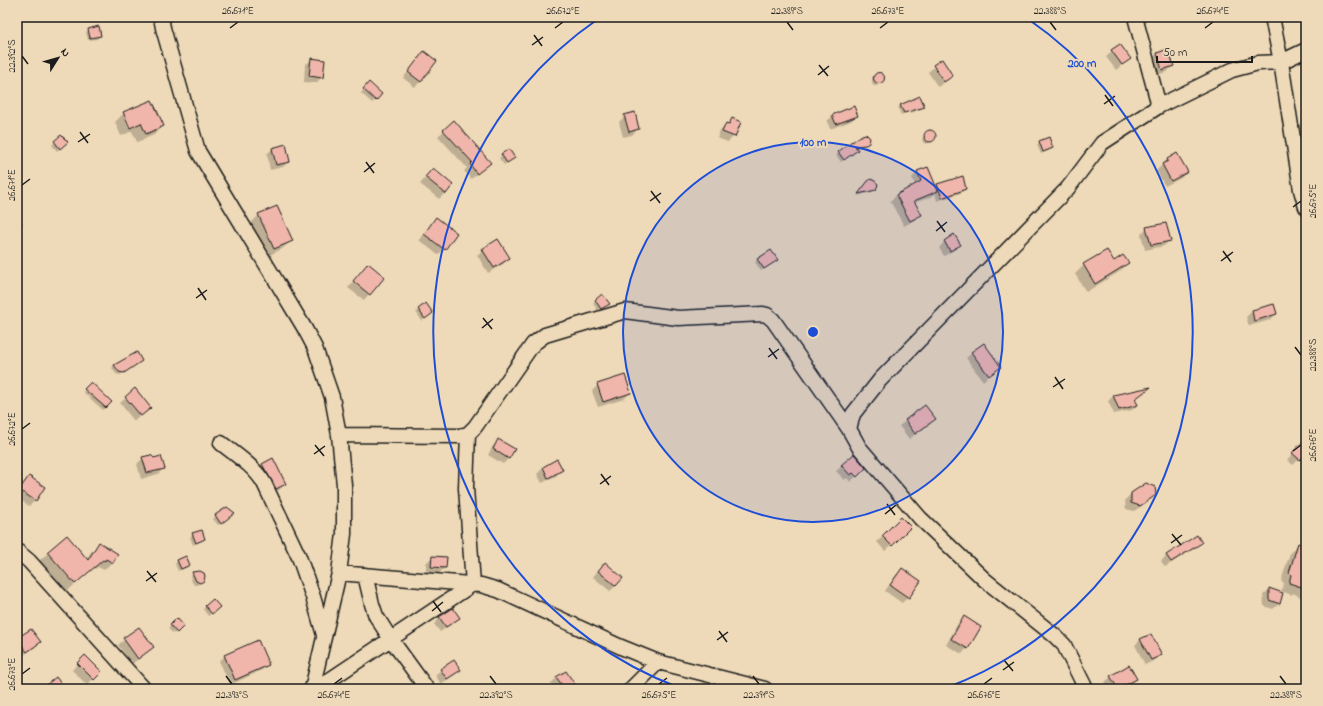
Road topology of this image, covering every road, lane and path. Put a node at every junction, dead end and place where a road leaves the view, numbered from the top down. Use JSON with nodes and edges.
{"nodes":[{"id":1,"x":161,"y":17,"type":"edge"},
{"id":2,"x":1135,"y":17,"type":"edge"},
{"id":3,"x":1272,"y":17,"type":"edge"},
{"id":4,"x":1306,"y":50,"type":"edge"},
{"id":5,"x":1281,"y":62,"type":"junction"},
{"id":6,"x":1159,"y":106,"type":"junction"},
{"id":7,"x":1306,"y":207,"type":"edge"},
{"id":8,"x":849,"y":429,"type":"junction"},
{"id":9,"x":468,"y":434,"type":"junction"},
{"id":10,"x":339,"y":435,"type":"junction"},
{"id":11,"x":221,"y":443,"type":"dead end"},
{"id":12,"x":17,"y":551,"type":"edge"},
{"id":13,"x":339,"y":573,"type":"junction"},
{"id":14,"x":366,"y":575,"type":"junction"},
{"id":15,"x":472,"y":584,"type":"junction"},
{"id":16,"x":325,"y":638,"type":"junction"},
{"id":17,"x":390,"y":638,"type":"junction"},
{"id":18,"x":658,"y":662,"type":"junction"},
{"id":19,"x":144,"y":689,"type":"edge"},
{"id":20,"x":312,"y":689,"type":"edge"},
{"id":21,"x":316,"y":689,"type":"edge"},
{"id":22,"x":427,"y":689,"type":"edge"},
{"id":23,"x":631,"y":689,"type":"edge"},
{"id":24,"x":765,"y":689,"type":"edge"},
{"id":25,"x":1086,"y":689,"type":"edge"}],
"edges":[{"from":1,"to":10,"type":"street"},
{"from":2,"to":6,"type":"street"},
{"from":3,"to":5,"type":"street"},
{"from":4,"to":5,"type":"street"},
{"from":5,"to":6,"type":"street"},
{"from":5,"to":7,"type":"street"},
{"from":6,"to":8,"type":"street"},
{"from":8,"to":9,"type":"street"},
{"from":8,"to":25,"type":"street"},
{"from":9,"to":10,"type":"street"},
{"from":9,"to":15,"type":"street"},
{"from":10,"to":13,"type":"street"},
{"from":11,"to":16,"type":"street"},
{"from":12,"to":19,"type":"street"},
{"from":13,"to":14,"type":"street"},
{"from":13,"to":16,"type":"street"},
{"from":14,"to":15,"type":"street"},
{"from":14,"to":17,"type":"street"},
{"from":15,"to":17,"type":"street"},
{"from":15,"to":18,"type":"street"},
{"from":16,"to":20,"type":"street"},
{"from":17,"to":21,"type":"street"},
{"from":17,"to":22,"type":"street"},
{"from":18,"to":23,"type":"street"},
{"from":18,"to":24,"type":"street"}]}
